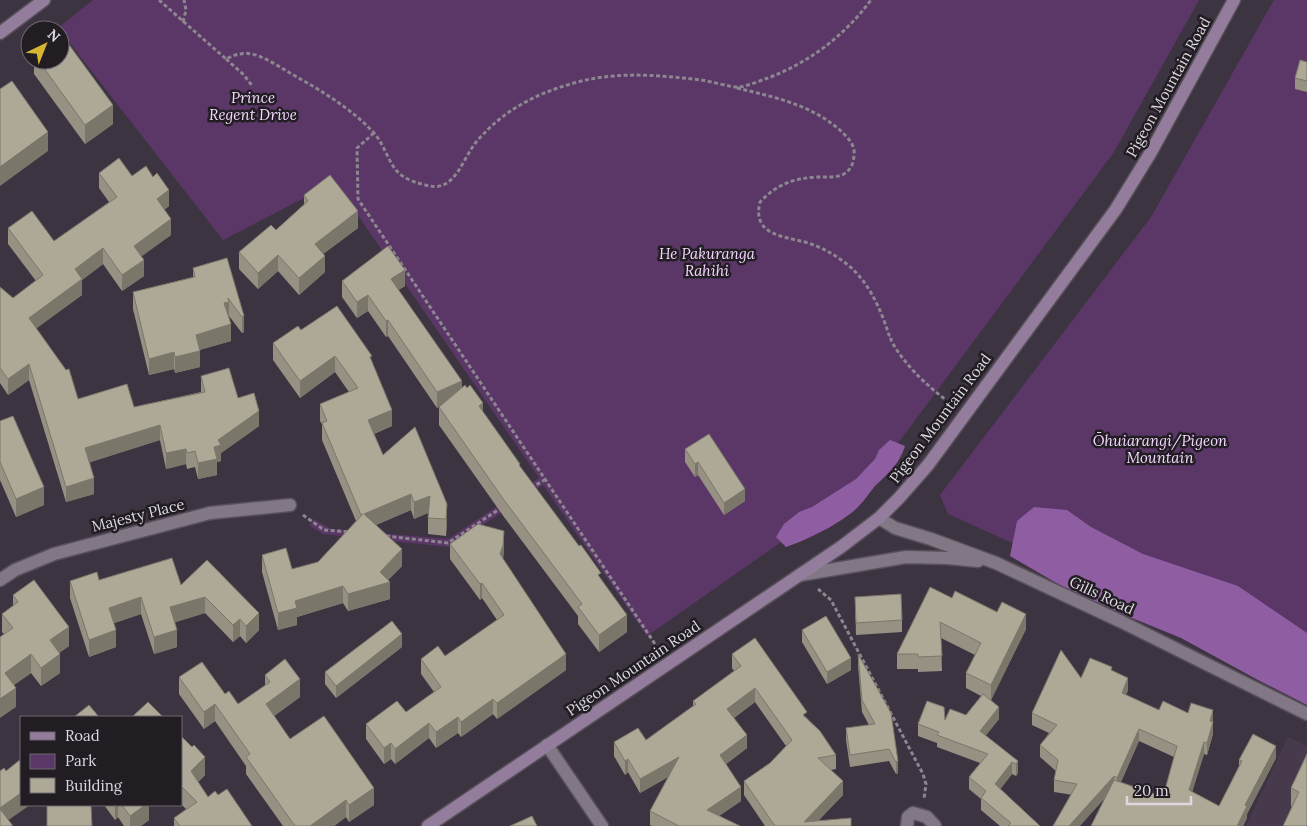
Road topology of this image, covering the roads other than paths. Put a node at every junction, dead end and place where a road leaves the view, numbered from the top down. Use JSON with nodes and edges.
{"nodes":[{"id":1,"x":44,"y":0,"type":"edge"},
{"id":2,"x":1234,"y":0,"type":"edge"},
{"id":3,"x":0,"y":33,"type":"edge"},
{"id":4,"x":290,"y":504,"type":"road end"},
{"id":5,"x":879,"y":518,"type":"junction"},
{"id":6,"x":996,"y":563,"type":"junction"},
{"id":7,"x":800,"y":575,"type":"junction"},
{"id":8,"x":0,"y":580,"type":"edge"},
{"id":9,"x":1307,"y":714,"type":"edge"},
{"id":10,"x":547,"y":745,"type":"junction"},
{"id":11,"x":428,"y":826,"type":"edge"},
{"id":12,"x":602,"y":826,"type":"edge"},
{"id":13,"x":907,"y":826,"type":"edge"},
{"id":14,"x":935,"y":826,"type":"edge"}],
"edges":[{"from":1,"to":3,"type":"main road"},
{"from":2,"to":5,"type":"main road","name":"Pigeon Mountain Road"},
{"from":4,"to":8,"type":"street","name":"Majesty Place"},
{"from":5,"to":6,"type":"street","name":"Gills Road"},
{"from":5,"to":7,"type":"main road","name":"Pigeon Mountain Road"},
{"from":6,"to":7,"type":"street"},
{"from":6,"to":9,"type":"street","name":"Gills Road"},
{"from":7,"to":10,"type":"main road","name":"Pigeon Mountain Road"},
{"from":10,"to":11,"type":"main road","name":"Pigeon Mountain Road"},
{"from":10,"to":12,"type":"street"},
{"from":13,"to":14,"type":"street"}]}
